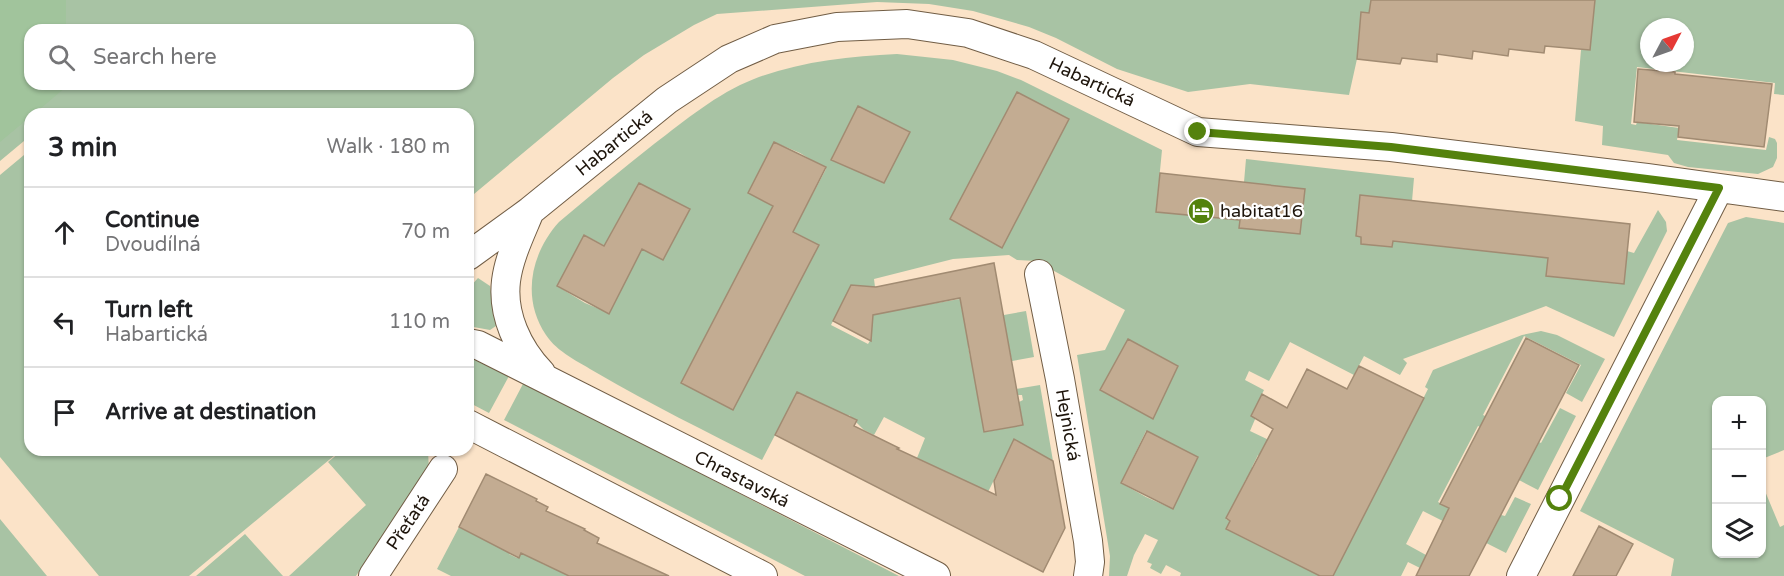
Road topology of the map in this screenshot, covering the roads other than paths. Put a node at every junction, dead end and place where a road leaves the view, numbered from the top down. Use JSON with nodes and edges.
{"nodes":[{"id":1,"x":1719,"y":188,"type":"junction"},
{"id":2,"x":1784,"y":197,"type":"edge"},
{"id":3,"x":530,"y":211,"type":"junction"},
{"id":4,"x":474,"y":252,"type":"edge"},
{"id":5,"x":1039,"y":274,"type":"dead end"},
{"id":6,"x":474,"y":344,"type":"edge"},
{"id":7,"x":549,"y":381,"type":"junction"},
{"id":8,"x":474,"y":427,"type":"edge"},
{"id":9,"x":443,"y":469,"type":"dead end"},
{"id":10,"x":373,"y":576,"type":"edge"},
{"id":11,"x":763,"y":576,"type":"edge"},
{"id":12,"x":936,"y":576,"type":"edge"},
{"id":13,"x":1088,"y":576,"type":"edge"},
{"id":14,"x":1521,"y":576,"type":"edge"}],
"edges":[{"from":1,"to":2,"type":"street","name":"Habartická"},
{"from":1,"to":3,"type":"street","name":"Habartická"},
{"from":1,"to":14,"type":"street"},
{"from":3,"to":4,"type":"street","name":"Habartická"},
{"from":3,"to":7,"type":"street","name":"Chrastavská"},
{"from":5,"to":13,"type":"street","name":"Hejnická"},
{"from":6,"to":7,"type":"street","name":"Chrastavská"},
{"from":7,"to":12,"type":"street","name":"Chrastavská"},
{"from":8,"to":11,"type":"street"},
{"from":9,"to":10,"type":"street","name":"Přeťatá"}]}
